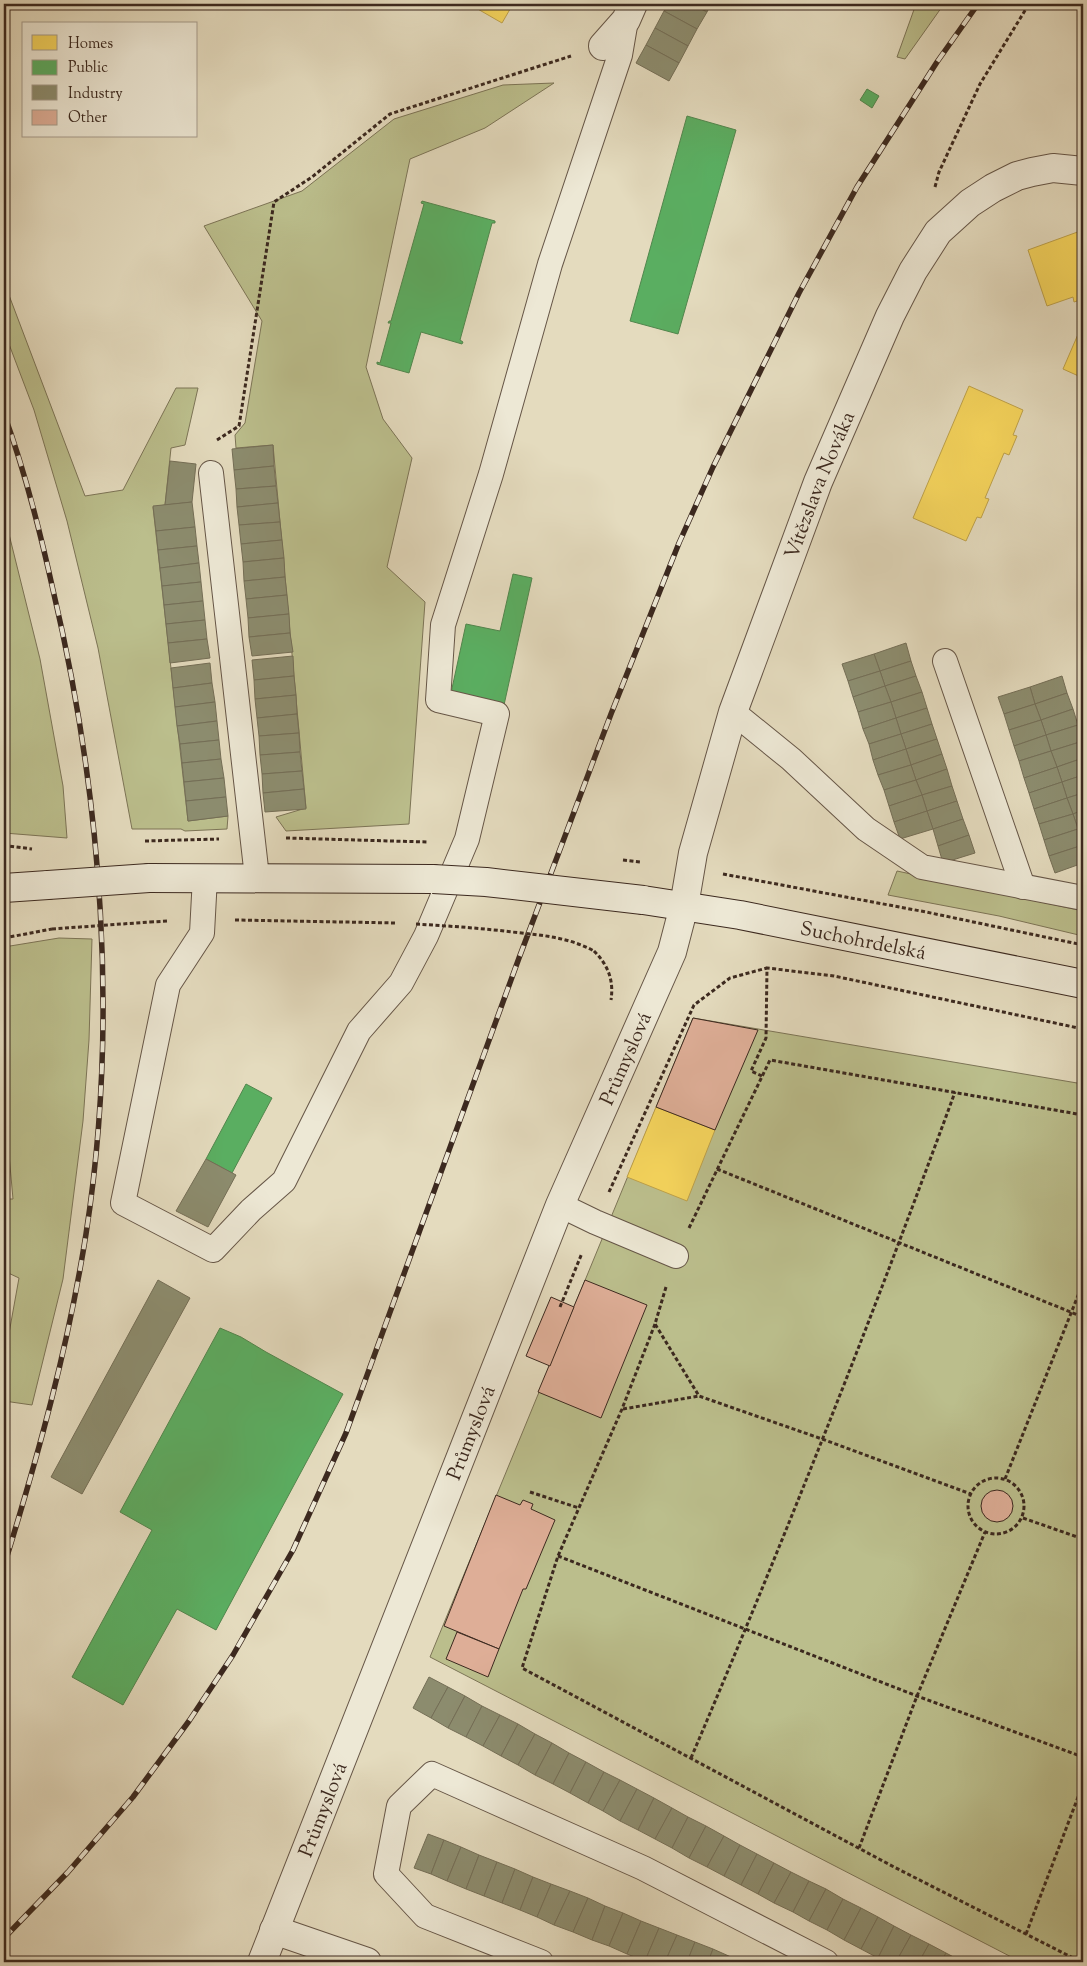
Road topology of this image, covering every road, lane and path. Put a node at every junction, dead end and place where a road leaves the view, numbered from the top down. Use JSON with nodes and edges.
{"nodes":[{"id":1,"x":1029,"y":4,"type":"edge"},
{"id":2,"x":630,"y":12,"type":"edge"},
{"id":3,"x":603,"y":46,"type":"joint"},
{"id":4,"x":1083,"y":171,"type":"edge"},
{"id":5,"x":938,"y":232,"type":"junction"},
{"id":6,"x":211,"y":473,"type":"joint"},
{"id":7,"x":945,"y":661,"type":"dead end"},
{"id":8,"x":734,"y":712,"type":"junction"},
{"id":9,"x":252,"y":839,"type":"junction"},
{"id":10,"x":145,"y":841,"type":"dead end"},
{"id":11,"x":435,"y":842,"type":"dead end"},
{"id":12,"x":4,"y":844,"type":"edge"},
{"id":13,"x":38,"y":848,"type":"dead end"},
{"id":14,"x":623,"y":860,"type":"dead end"},
{"id":15,"x":690,"y":869,"type":"junction"},
{"id":16,"x":205,"y":877,"type":"junction"},
{"id":17,"x":257,"y":877,"type":"junction"},
{"id":18,"x":1022,"y":887,"type":"junction"},
{"id":19,"x":4,"y":888,"type":"edge"},
{"id":20,"x":1083,"y":898,"type":"edge"},
{"id":21,"x":684,"y":906,"type":"junction"},
{"id":22,"x":202,"y":920,"type":"junction"},
{"id":23,"x":4,"y":938,"type":"edge"},
{"id":24,"x":1083,"y":945,"type":"edge"},
{"id":25,"x":594,"y":951,"type":"dead end"},
{"id":26,"x":767,"y":968,"type":"junction"},
{"id":27,"x":1083,"y":984,"type":"edge"},
{"id":28,"x":1083,"y":1029,"type":"edge"},
{"id":29,"x":762,"y":1076,"type":"junction"},
{"id":30,"x":955,"y":1092,"type":"junction"},
{"id":31,"x":1083,"y":1115,"type":"edge"},
{"id":32,"x":717,"y":1169,"type":"junction"},
{"id":33,"x":560,"y":1205,"type":"junction"},
{"id":34,"x":595,"y":1222,"type":"junction"},
{"id":35,"x":900,"y":1243,"type":"junction"},
{"id":36,"x":676,"y":1256,"type":"junction"},
{"id":37,"x":1083,"y":1283,"type":"edge"},
{"id":38,"x":558,"y":1312,"type":"dead end"},
{"id":39,"x":1072,"y":1313,"type":"junction"},
{"id":40,"x":1083,"y":1317,"type":"edge"},
{"id":41,"x":655,"y":1324,"type":"junction"},
{"id":42,"x":699,"y":1396,"type":"junction"},
{"id":43,"x":622,"y":1409,"type":"junction"},
{"id":44,"x":822,"y":1439,"type":"junction"},
{"id":45,"x":1005,"y":1479,"type":"junction"},
{"id":46,"x":530,"y":1492,"type":"dead end"},
{"id":47,"x":971,"y":1494,"type":"junction"},
{"id":48,"x":579,"y":1508,"type":"junction"},
{"id":49,"x":1022,"y":1518,"type":"junction"},
{"id":50,"x":984,"y":1532,"type":"junction"},
{"id":51,"x":1083,"y":1539,"type":"edge"},
{"id":52,"x":558,"y":1556,"type":"junction"},
{"id":53,"x":746,"y":1629,"type":"junction"},
{"id":54,"x":917,"y":1696,"type":"junction"},
{"id":55,"x":1083,"y":1757,"type":"edge"},
{"id":56,"x":691,"y":1758,"type":"junction"},
{"id":57,"x":1083,"y":1784,"type":"edge"},
{"id":58,"x":859,"y":1848,"type":"junction"},
{"id":59,"x":274,"y":1930,"type":"junction"},
{"id":60,"x":1026,"y":1934,"type":"junction"},
{"id":61,"x":262,"y":1962,"type":"edge"},
{"id":62,"x":367,"y":1962,"type":"edge"},
{"id":63,"x":541,"y":1962,"type":"edge"},
{"id":64,"x":826,"y":1962,"type":"edge"},
{"id":65,"x":1081,"y":1962,"type":"edge"}],
"edges":[{"from":1,"to":5,"type":"path"},
{"from":2,"to":3,"type":"street"},
{"from":2,"to":22,"type":"lane"},
{"from":3,"to":6,"type":"path"},
{"from":4,"to":5,"type":"street","name":"Vítězslava Nováka"},
{"from":5,"to":8,"type":"street","name":"Vítězslava Nováka"},
{"from":6,"to":9,"type":"lane"},
{"from":7,"to":18,"type":"lane"},
{"from":8,"to":15,"type":"street","name":"Vítězslava Nováka"},
{"from":8,"to":18,"type":"lane"},
{"from":9,"to":10,"type":"path"},
{"from":9,"to":11,"type":"path"},
{"from":9,"to":17,"type":"lane"},
{"from":12,"to":13,"type":"path"},
{"from":14,"to":15,"type":"path"},
{"from":15,"to":21,"type":"street","name":"Vítězslava Nováka"},
{"from":15,"to":24,"type":"path"},
{"from":16,"to":17,"type":"street","name":"Suchohrdelská"},
{"from":16,"to":19,"type":"street","name":"Suchohrdelská","bridge":true},
{"from":16,"to":22,"type":"lane"},
{"from":17,"to":21,"type":"street","name":"Suchohrdelská","bridge":true},
{"from":18,"to":20,"type":"lane"},
{"from":21,"to":27,"type":"street","name":"Suchohrdelská"},
{"from":21,"to":33,"type":"street","name":"Průmyslová"},
{"from":22,"to":23,"type":"path","bridge":true},
{"from":22,"to":25,"type":"path","bridge":true},
{"from":26,"to":28,"type":"path"},
{"from":26,"to":29,"type":"path"},
{"from":26,"to":34,"type":"path"},
{"from":29,"to":30,"type":"path"},
{"from":29,"to":32,"type":"path"},
{"from":30,"to":31,"type":"path"},
{"from":30,"to":35,"type":"path"},
{"from":32,"to":35,"type":"path"},
{"from":32,"to":36,"type":"path"},
{"from":33,"to":34,"type":"lane"},
{"from":33,"to":59,"type":"street","name":"Průmyslová"},
{"from":34,"to":36,"type":"lane"},
{"from":34,"to":38,"type":"path"},
{"from":35,"to":39,"type":"path"},
{"from":35,"to":44,"type":"path"},
{"from":36,"to":41,"type":"path"},
{"from":37,"to":39,"type":"path"},
{"from":39,"to":40,"type":"path"},
{"from":39,"to":45,"type":"path"},
{"from":41,"to":42,"type":"path"},
{"from":41,"to":43,"type":"path"},
{"from":42,"to":43,"type":"path"},
{"from":42,"to":44,"type":"path"},
{"from":43,"to":48,"type":"path"},
{"from":44,"to":47,"type":"path"},
{"from":44,"to":53,"type":"path"},
{"from":45,"to":47,"type":"path"},
{"from":45,"to":49,"type":"path"},
{"from":46,"to":48,"type":"path"},
{"from":47,"to":50,"type":"path"},
{"from":48,"to":52,"type":"path"},
{"from":49,"to":50,"type":"path"},
{"from":49,"to":51,"type":"path"},
{"from":50,"to":54,"type":"path"},
{"from":52,"to":53,"type":"path"},
{"from":52,"to":56,"type":"path"},
{"from":53,"to":54,"type":"path"},
{"from":53,"to":56,"type":"path"},
{"from":54,"to":55,"type":"path"},
{"from":54,"to":58,"type":"path"},
{"from":56,"to":58,"type":"path"},
{"from":57,"to":60,"type":"path"},
{"from":58,"to":60,"type":"path"},
{"from":59,"to":61,"type":"street","name":"Průmyslová"},
{"from":59,"to":62,"type":"street"},
{"from":60,"to":65,"type":"path"},
{"from":63,"to":64,"type":"lane"}]}
